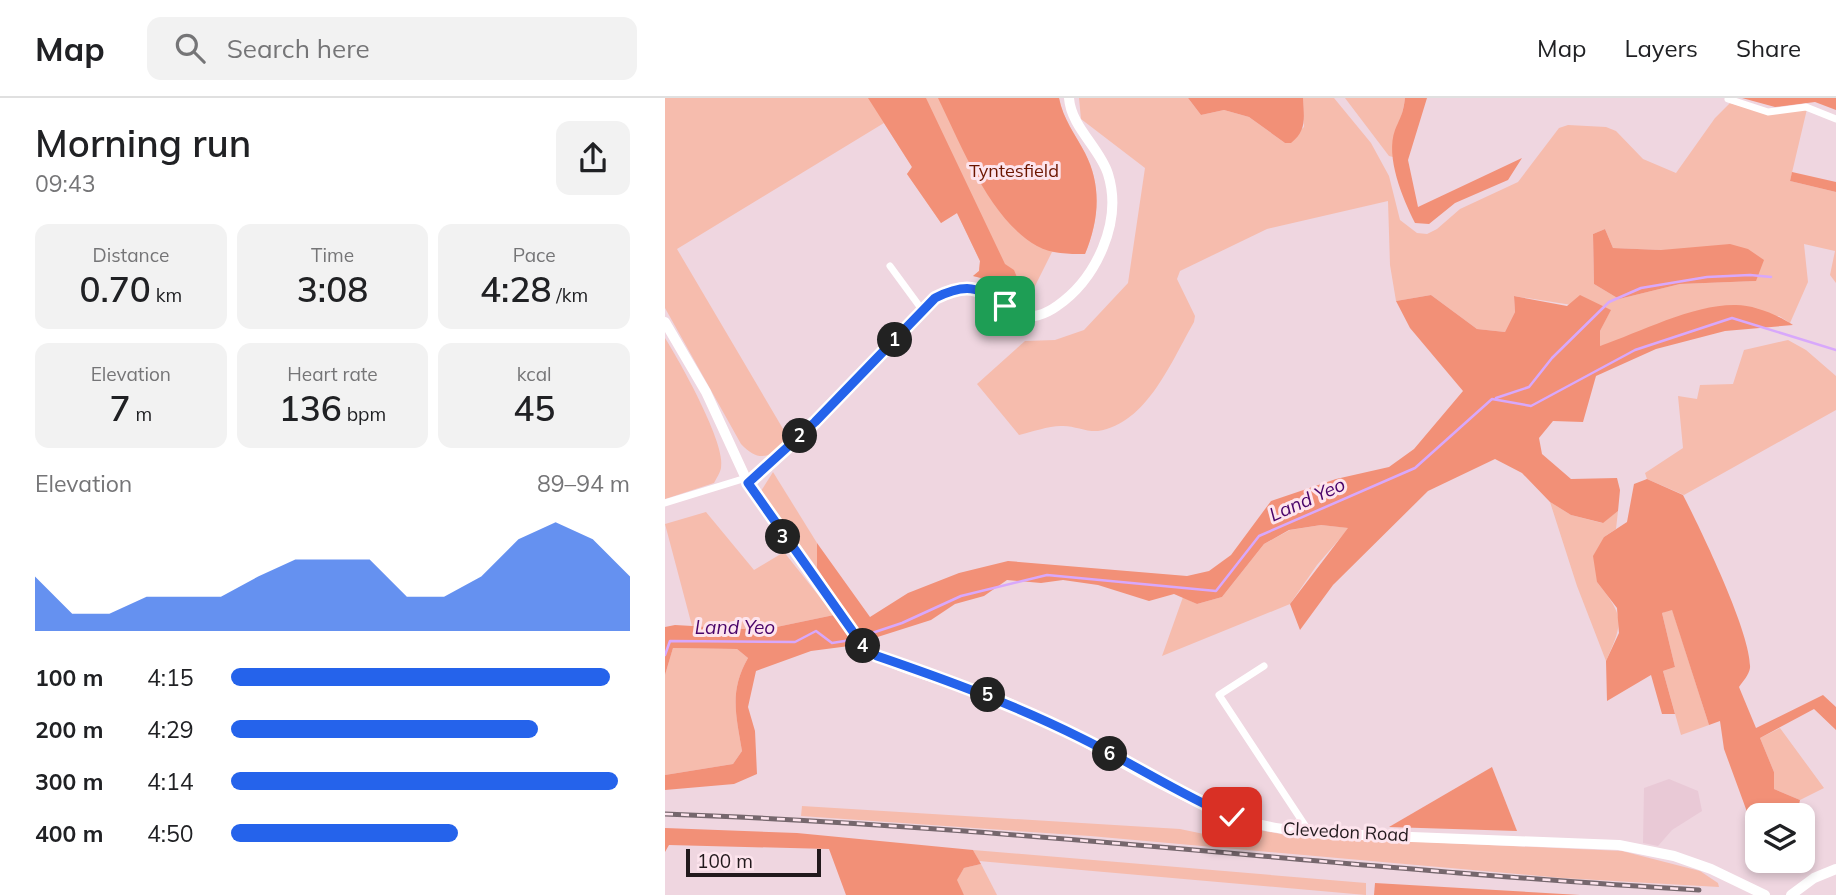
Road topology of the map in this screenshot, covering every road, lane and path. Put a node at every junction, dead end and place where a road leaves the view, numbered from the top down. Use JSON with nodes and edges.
{"nodes":[{"id":1,"x":1069,"y":98,"type":"edge"},
{"id":2,"x":1728,"y":99,"type":"edge"},
{"id":3,"x":1836,"y":119,"type":"edge"},
{"id":4,"x":890,"y":265,"type":"dead end"},
{"id":5,"x":923,"y":311,"type":"junction"},
{"id":6,"x":665,"y":321,"type":"edge"},
{"id":7,"x":747,"y":481,"type":"junction"},
{"id":8,"x":665,"y":503,"type":"edge"},
{"id":9,"x":1263,"y":666,"type":"dead end"},
{"id":10,"x":1310,"y":833,"type":"junction"},
{"id":11,"x":1836,"y":869,"type":"edge"},
{"id":12,"x":1743,"y":891,"type":"edge"},
{"id":13,"x":1765,"y":895,"type":"edge"},
{"id":14,"x":1791,"y":895,"type":"edge"}],
"edges":[{"from":1,"to":5,"type":"main road"},
{"from":2,"to":3,"type":"street"},
{"from":4,"to":5,"type":"street"},
{"from":5,"to":7,"type":"main road"},
{"from":6,"to":7,"type":"main road","name":"Clevedon Road"},
{"from":7,"to":8,"type":"street"},
{"from":7,"to":10,"type":"main road","name":"Clevedon Road"},
{"from":9,"to":10,"type":"street"},
{"from":10,"to":12,"type":"main road","name":"Clevedon Road"},
{"from":11,"to":14,"type":"main road"},
{"from":12,"to":13,"type":"main road","name":"Clevedon Road"}]}
